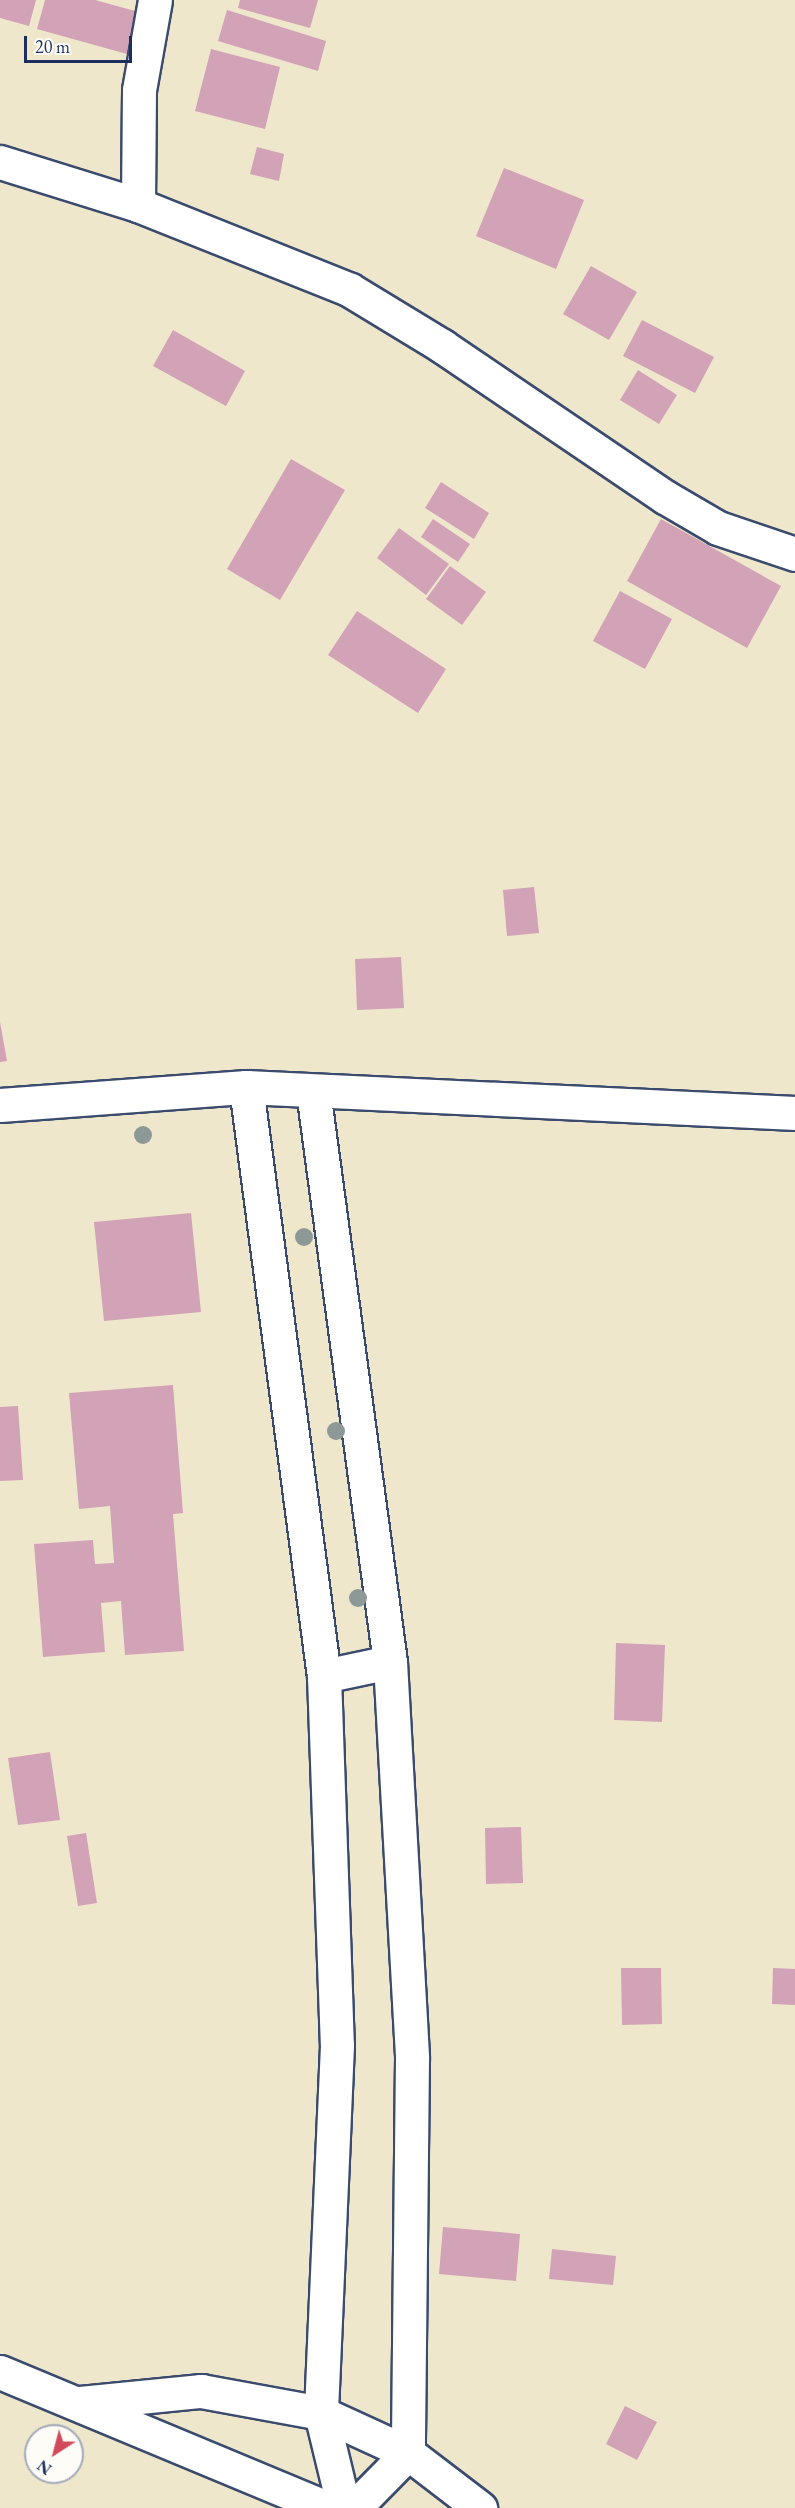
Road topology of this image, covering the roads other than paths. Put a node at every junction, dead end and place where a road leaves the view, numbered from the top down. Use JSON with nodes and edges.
{"nodes":[{"id":1,"x":155,"y":0,"type":"edge"},
{"id":2,"x":0,"y":162,"type":"edge"},
{"id":3,"x":138,"y":205,"type":"junction"},
{"id":4,"x":795,"y":554,"type":"edge"},
{"id":5,"x":246,"y":1088,"type":"junction"},
{"id":6,"x":313,"y":1091,"type":"junction"},
{"id":7,"x":0,"y":1105,"type":"edge"},
{"id":8,"x":795,"y":1113,"type":"edge"},
{"id":9,"x":390,"y":1662,"type":"junction"},
{"id":10,"x":324,"y":1677,"type":"junction"},
{"id":11,"x":0,"y":2372,"type":"edge"},
{"id":12,"x":80,"y":2403,"type":"junction"},
{"id":13,"x":321,"y":2413,"type":"junction"},
{"id":14,"x":408,"y":2453,"type":"junction"},
{"id":15,"x":327,"y":2508,"type":"edge"},
{"id":16,"x":344,"y":2508,"type":"edge"},
{"id":17,"x":354,"y":2508,"type":"edge"},
{"id":18,"x":480,"y":2508,"type":"edge"}],
"edges":[{"from":1,"to":3,"type":"street"},
{"from":2,"to":3,"type":"street"},
{"from":3,"to":4,"type":"street"},
{"from":5,"to":6,"type":"street"},
{"from":5,"to":7,"type":"street"},
{"from":5,"to":10,"type":"street"},
{"from":6,"to":8,"type":"street"},
{"from":6,"to":9,"type":"street"},
{"from":9,"to":10,"type":"street"},
{"from":9,"to":14,"type":"street"},
{"from":10,"to":13,"type":"street"},
{"from":11,"to":12,"type":"street"},
{"from":12,"to":13,"type":"street"},
{"from":12,"to":15,"type":"street"},
{"from":13,"to":14,"type":"street"},
{"from":13,"to":16,"type":"street"},
{"from":14,"to":17,"type":"street"},
{"from":14,"to":18,"type":"street"}]}
